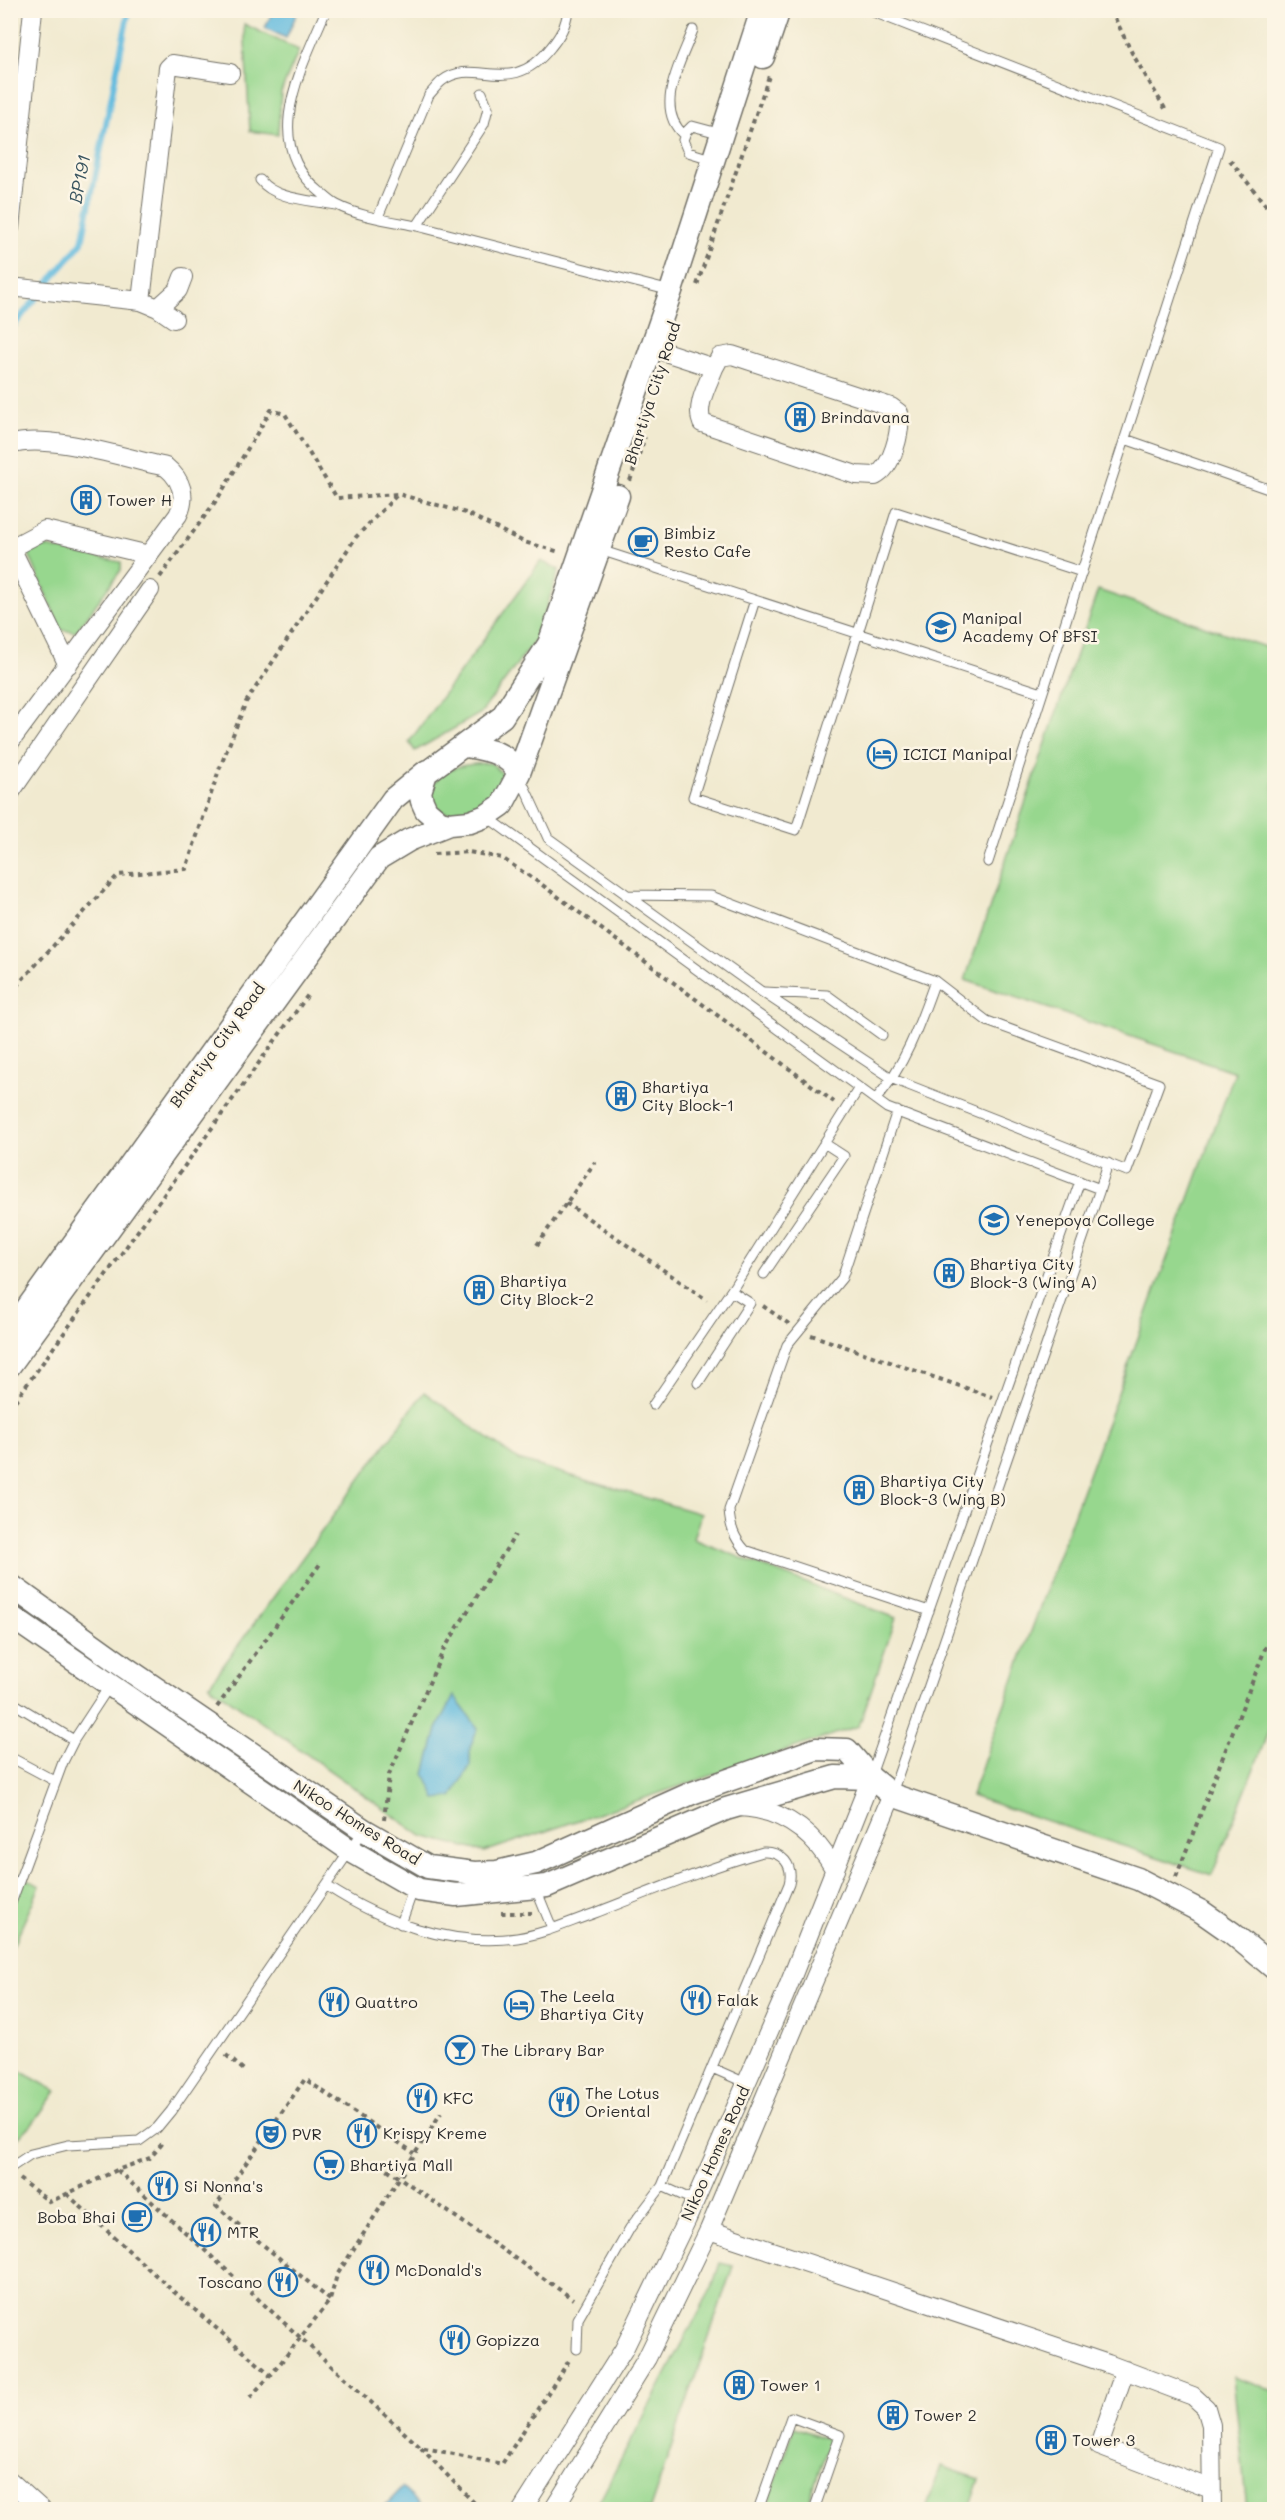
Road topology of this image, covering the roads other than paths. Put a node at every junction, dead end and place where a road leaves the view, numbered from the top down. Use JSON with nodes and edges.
{"nodes":[{"id":1,"x":33,"y":10,"type":"edge"},
{"id":2,"x":326,"y":10,"type":"edge"},
{"id":3,"x":568,"y":10,"type":"edge"},
{"id":4,"x":762,"y":10,"type":"edge"},
{"id":5,"x":779,"y":10,"type":"edge"},
{"id":6,"x":868,"y":10,"type":"edge"},
{"id":7,"x":693,"y":30,"type":"dead end"},
{"id":8,"x":19,"y":60,"type":"edge"},
{"id":9,"x":230,"y":73,"type":"dead end"},
{"id":10,"x":482,"y":93,"type":"dead end"},
{"id":11,"x":722,"y":134,"type":"junction"},
{"id":12,"x":684,"y":135,"type":"junction"},
{"id":13,"x":714,"y":160,"type":"junction"},
{"id":14,"x":14,"y":167,"type":"edge"},
{"id":15,"x":260,"y":180,"type":"dead end"},
{"id":16,"x":337,"y":206,"type":"junction"},
{"id":17,"x":378,"y":218,"type":"junction"},
{"id":18,"x":417,"y":226,"type":"junction"},
{"id":19,"x":10,"y":228,"type":"edge"},
{"id":20,"x":183,"y":277,"type":"dead end"},
{"id":21,"x":10,"y":287,"type":"edge"},
{"id":22,"x":671,"y":291,"type":"junction"},
{"id":23,"x":149,"y":304,"type":"junction"},
{"id":24,"x":174,"y":319,"type":"dead end"},
{"id":25,"x":665,"y":352,"type":"junction"},
{"id":26,"x":714,"y":368,"type":"junction"},
{"id":27,"x":1125,"y":439,"type":"junction"},
{"id":28,"x":10,"y":445,"type":"edge"},
{"id":29,"x":1275,"y":491,"type":"edge"},
{"id":30,"x":600,"y":550,"type":"junction"},
{"id":31,"x":149,"y":555,"type":"junction"},
{"id":32,"x":1082,"y":572,"type":"junction"},
{"id":33,"x":150,"y":590,"type":"road end"},
{"id":34,"x":755,"y":600,"type":"junction"},
{"id":35,"x":858,"y":632,"type":"junction"},
{"id":36,"x":68,"y":665,"type":"junction"},
{"id":37,"x":1042,"y":693,"type":"junction"},
{"id":38,"x":10,"y":742,"type":"edge"},
{"id":39,"x":465,"y":746,"type":"junction"},
{"id":40,"x":432,"y":766,"type":"junction"},
{"id":41,"x":519,"y":773,"type":"junction"},
{"id":42,"x":10,"y":793,"type":"edge"},
{"id":43,"x":486,"y":816,"type":"junction"},
{"id":44,"x":449,"y":824,"type":"junction"},
{"id":45,"x":988,"y":862,"type":"dead end"},
{"id":46,"x":626,"y":895,"type":"junction"},
{"id":47,"x":935,"y":981,"type":"junction"},
{"id":48,"x":762,"y":992,"type":"junction"},
{"id":49,"x":882,"y":1035,"type":"dead end"},
{"id":50,"x":893,"y":1079,"type":"junction"},
{"id":51,"x":859,"y":1088,"type":"junction"},
{"id":52,"x":876,"y":1099,"type":"junction"},
{"id":53,"x":897,"y":1111,"type":"junction"},
{"id":54,"x":824,"y":1143,"type":"junction"},
{"id":55,"x":1108,"y":1163,"type":"junction"},
{"id":56,"x":1080,"y":1181,"type":"junction"},
{"id":57,"x":1100,"y":1189,"type":"junction"},
{"id":58,"x":764,"y":1274,"type":"dead end"},
{"id":59,"x":731,"y":1291,"type":"junction"},
{"id":60,"x":10,"y":1332,"type":"edge"},
{"id":61,"x":10,"y":1365,"type":"edge"},
{"id":62,"x":698,"y":1383,"type":"dead end"},
{"id":63,"x":653,"y":1405,"type":"dead end"},
{"id":64,"x":10,"y":1585,"type":"edge"},
{"id":65,"x":929,"y":1611,"type":"junction"},
{"id":66,"x":10,"y":1616,"type":"edge"},
{"id":67,"x":117,"y":1676,"type":"junction"},
{"id":68,"x":10,"y":1701,"type":"edge"},
{"id":69,"x":74,"y":1740,"type":"junction"},
{"id":70,"x":10,"y":1757,"type":"edge"},
{"id":71,"x":871,"y":1778,"type":"junction"},
{"id":72,"x":55,"y":1781,"type":"junction"},
{"id":73,"x":891,"y":1795,"type":"junction"},
{"id":74,"x":733,"y":1807,"type":"junction"},
{"id":75,"x":374,"y":1828,"type":"junction"},
{"id":76,"x":351,"y":1851,"type":"junction"},
{"id":77,"x":835,"y":1870,"type":"junction"},
{"id":78,"x":327,"y":1886,"type":"junction"},
{"id":79,"x":414,"y":1887,"type":"junction"},
{"id":80,"x":535,"y":1887,"type":"junction"},
{"id":81,"x":10,"y":1906,"type":"edge"},
{"id":82,"x":401,"y":1924,"type":"junction"},
{"id":83,"x":552,"y":1928,"type":"junction"},
{"id":84,"x":1275,"y":1968,"type":"edge"},
{"id":85,"x":712,"y":2068,"type":"junction"},
{"id":86,"x":746,"y":2083,"type":"junction"},
{"id":87,"x":738,"y":2101,"type":"junction"},
{"id":88,"x":759,"y":2112,"type":"junction"},
{"id":89,"x":12,"y":2172,"type":"edge"},
{"id":90,"x":662,"y":2186,"type":"junction"},
{"id":91,"x":695,"y":2201,"type":"junction"},
{"id":92,"x":710,"y":2230,"type":"junction"},
{"id":93,"x":577,"y":2349,"type":"road end"},
{"id":94,"x":1125,"y":2370,"type":"junction"},
{"id":95,"x":10,"y":2481,"type":"edge"},
{"id":96,"x":1211,"y":2489,"type":"junction"},
{"id":97,"x":42,"y":2510,"type":"edge"},
{"id":98,"x":522,"y":2510,"type":"edge"},
{"id":99,"x":553,"y":2510,"type":"edge"},
{"id":100,"x":758,"y":2510,"type":"edge"},
{"id":101,"x":814,"y":2510,"type":"edge"},
{"id":102,"x":1212,"y":2510,"type":"edge"}],
"edges":[{"from":1,"to":8,"type":"street"},
{"from":2,"to":16,"type":"lane"},
{"from":3,"to":17,"type":"lane"},
{"from":4,"to":11,"type":"street","name":"Bhartiya City Road"},
{"from":5,"to":25,"type":"street","name":"Bhartiya City Road"},
{"from":6,"to":27,"type":"lane"},
{"from":7,"to":12,"type":"lane"},
{"from":8,"to":14,"type":"street"},
{"from":9,"to":23,"type":"street"},
{"from":10,"to":18,"type":"lane"},
{"from":11,"to":12,"type":"lane"},
{"from":11,"to":13,"type":"street","name":"Bhartiya City Road"},
{"from":12,"to":13,"type":"lane"},
{"from":13,"to":22,"type":"street","name":"Bhartiya City Road"},
{"from":14,"to":19,"type":"street"},
{"from":15,"to":16,"type":"lane"},
{"from":16,"to":17,"type":"lane"},
{"from":17,"to":18,"type":"lane"},
{"from":18,"to":22,"type":"lane"},
{"from":20,"to":23,"type":"street"},
{"from":21,"to":23,"type":"street"},
{"from":22,"to":39,"type":"street","name":"Bhartiya City Road"},
{"from":23,"to":24,"type":"street"},
{"from":25,"to":26,"type":"street"},
{"from":25,"to":30,"type":"street","name":"Bhartiya City Road"},
{"from":26,"to":26,"type":"street"},
{"from":27,"to":29,"type":"lane"},
{"from":27,"to":32,"type":"lane"},
{"from":28,"to":31,"type":"street"},
{"from":30,"to":34,"type":"lane"},
{"from":30,"to":41,"type":"street","name":"Bhartiya City Road"},
{"from":31,"to":36,"type":"street"},
{"from":31,"to":36,"type":"street"},
{"from":32,"to":35,"type":"lane"},
{"from":32,"to":37,"type":"lane"},
{"from":33,"to":42,"type":"street"},
{"from":34,"to":35,"type":"lane"},
{"from":34,"to":35,"type":"lane"},
{"from":35,"to":37,"type":"lane"},
{"from":36,"to":38,"type":"street"},
{"from":37,"to":45,"type":"lane"},
{"from":39,"to":40,"type":"street","name":"Bhartiya City Road"},
{"from":39,"to":41,"type":"street"},
{"from":40,"to":44,"type":"street"},
{"from":40,"to":60,"type":"street","name":"Bhartiya City Road"},
{"from":41,"to":43,"type":"street","name":"Bhartiya City Road"},
{"from":41,"to":46,"type":"lane"},
{"from":43,"to":44,"type":"street","name":"Bhartiya City Road"},
{"from":43,"to":51,"type":"lane"},
{"from":44,"to":61,"type":"street","name":"Bhartiya City Road"},
{"from":46,"to":47,"type":"lane"},
{"from":46,"to":48,"type":"lane"},
{"from":47,"to":50,"type":"lane"},
{"from":47,"to":55,"type":"lane"},
{"from":48,"to":49,"type":"lane"},
{"from":48,"to":50,"type":"lane"},
{"from":50,"to":52,"type":"lane"},
{"from":50,"to":55,"type":"lane"},
{"from":51,"to":52,"type":"lane"},
{"from":51,"to":54,"type":"lane"},
{"from":52,"to":53,"type":"lane"},
{"from":53,"to":56,"type":"lane"},
{"from":53,"to":65,"type":"lane"},
{"from":54,"to":58,"type":"lane"},
{"from":54,"to":59,"type":"lane"},
{"from":55,"to":57,"type":"lane"},
{"from":56,"to":57,"type":"lane"},
{"from":56,"to":65,"type":"lane"},
{"from":57,"to":73,"type":"lane"},
{"from":59,"to":62,"type":"lane"},
{"from":59,"to":63,"type":"lane"},
{"from":64,"to":67,"type":"street","name":"Nikoo Homes Road"},
{"from":65,"to":71,"type":"lane"},
{"from":66,"to":67,"type":"street","name":"Nikoo Homes Road"},
{"from":67,"to":69,"type":"lane"},
{"from":67,"to":75,"type":"street","name":"Nikoo Homes Road"},
{"from":67,"to":76,"type":"street","name":"Nikoo Homes Road"},
{"from":68,"to":69,"type":"lane"},
{"from":69,"to":72,"type":"lane"},
{"from":70,"to":72,"type":"lane"},
{"from":71,"to":73,"type":"street"},
{"from":71,"to":74,"type":"street","name":"Nikoo Homes Road"},
{"from":71,"to":75,"type":"street","name":"Nikoo Homes Road"},
{"from":71,"to":77,"type":"street","name":"Nikoo Homes Road"},
{"from":72,"to":81,"type":"lane"},
{"from":73,"to":84,"type":"street"},
{"from":73,"to":88,"type":"street","name":"Nikoo Homes Road"},
{"from":74,"to":77,"type":"street"},
{"from":74,"to":80,"type":"street","name":"Nikoo Homes Road"},
{"from":75,"to":76,"type":"lane"},
{"from":76,"to":78,"type":"lane"},
{"from":76,"to":79,"type":"street","name":"Nikoo Homes Road"},
{"from":77,"to":86,"type":"street","name":"Nikoo Homes Road"},
{"from":78,"to":82,"type":"lane"},
{"from":78,"to":89,"type":"lane"},
{"from":79,"to":80,"type":"street","name":"Nikoo Homes Road"},
{"from":79,"to":82,"type":"lane"},
{"from":80,"to":83,"type":"lane"},
{"from":82,"to":83,"type":"lane"},
{"from":83,"to":85,"type":"lane"},
{"from":85,"to":86,"type":"lane"},
{"from":85,"to":90,"type":"lane"},
{"from":86,"to":87,"type":"street","name":"Nikoo Homes Road"},
{"from":87,"to":88,"type":"street"},
{"from":87,"to":91,"type":"street","name":"Nikoo Homes Road"},
{"from":88,"to":92,"type":"street","name":"Nikoo Homes Road"},
{"from":90,"to":91,"type":"lane"},
{"from":90,"to":93,"type":"lane"},
{"from":91,"to":98,"type":"street","name":"Nikoo Homes Road"},
{"from":92,"to":94,"type":"street"},
{"from":92,"to":99,"type":"street","name":"Nikoo Homes Road"},
{"from":94,"to":96,"type":"street"},
{"from":94,"to":96,"type":"street"},
{"from":95,"to":97,"type":"street"},
{"from":96,"to":102,"type":"street"},
{"from":100,"to":101,"type":"lane"}]}
